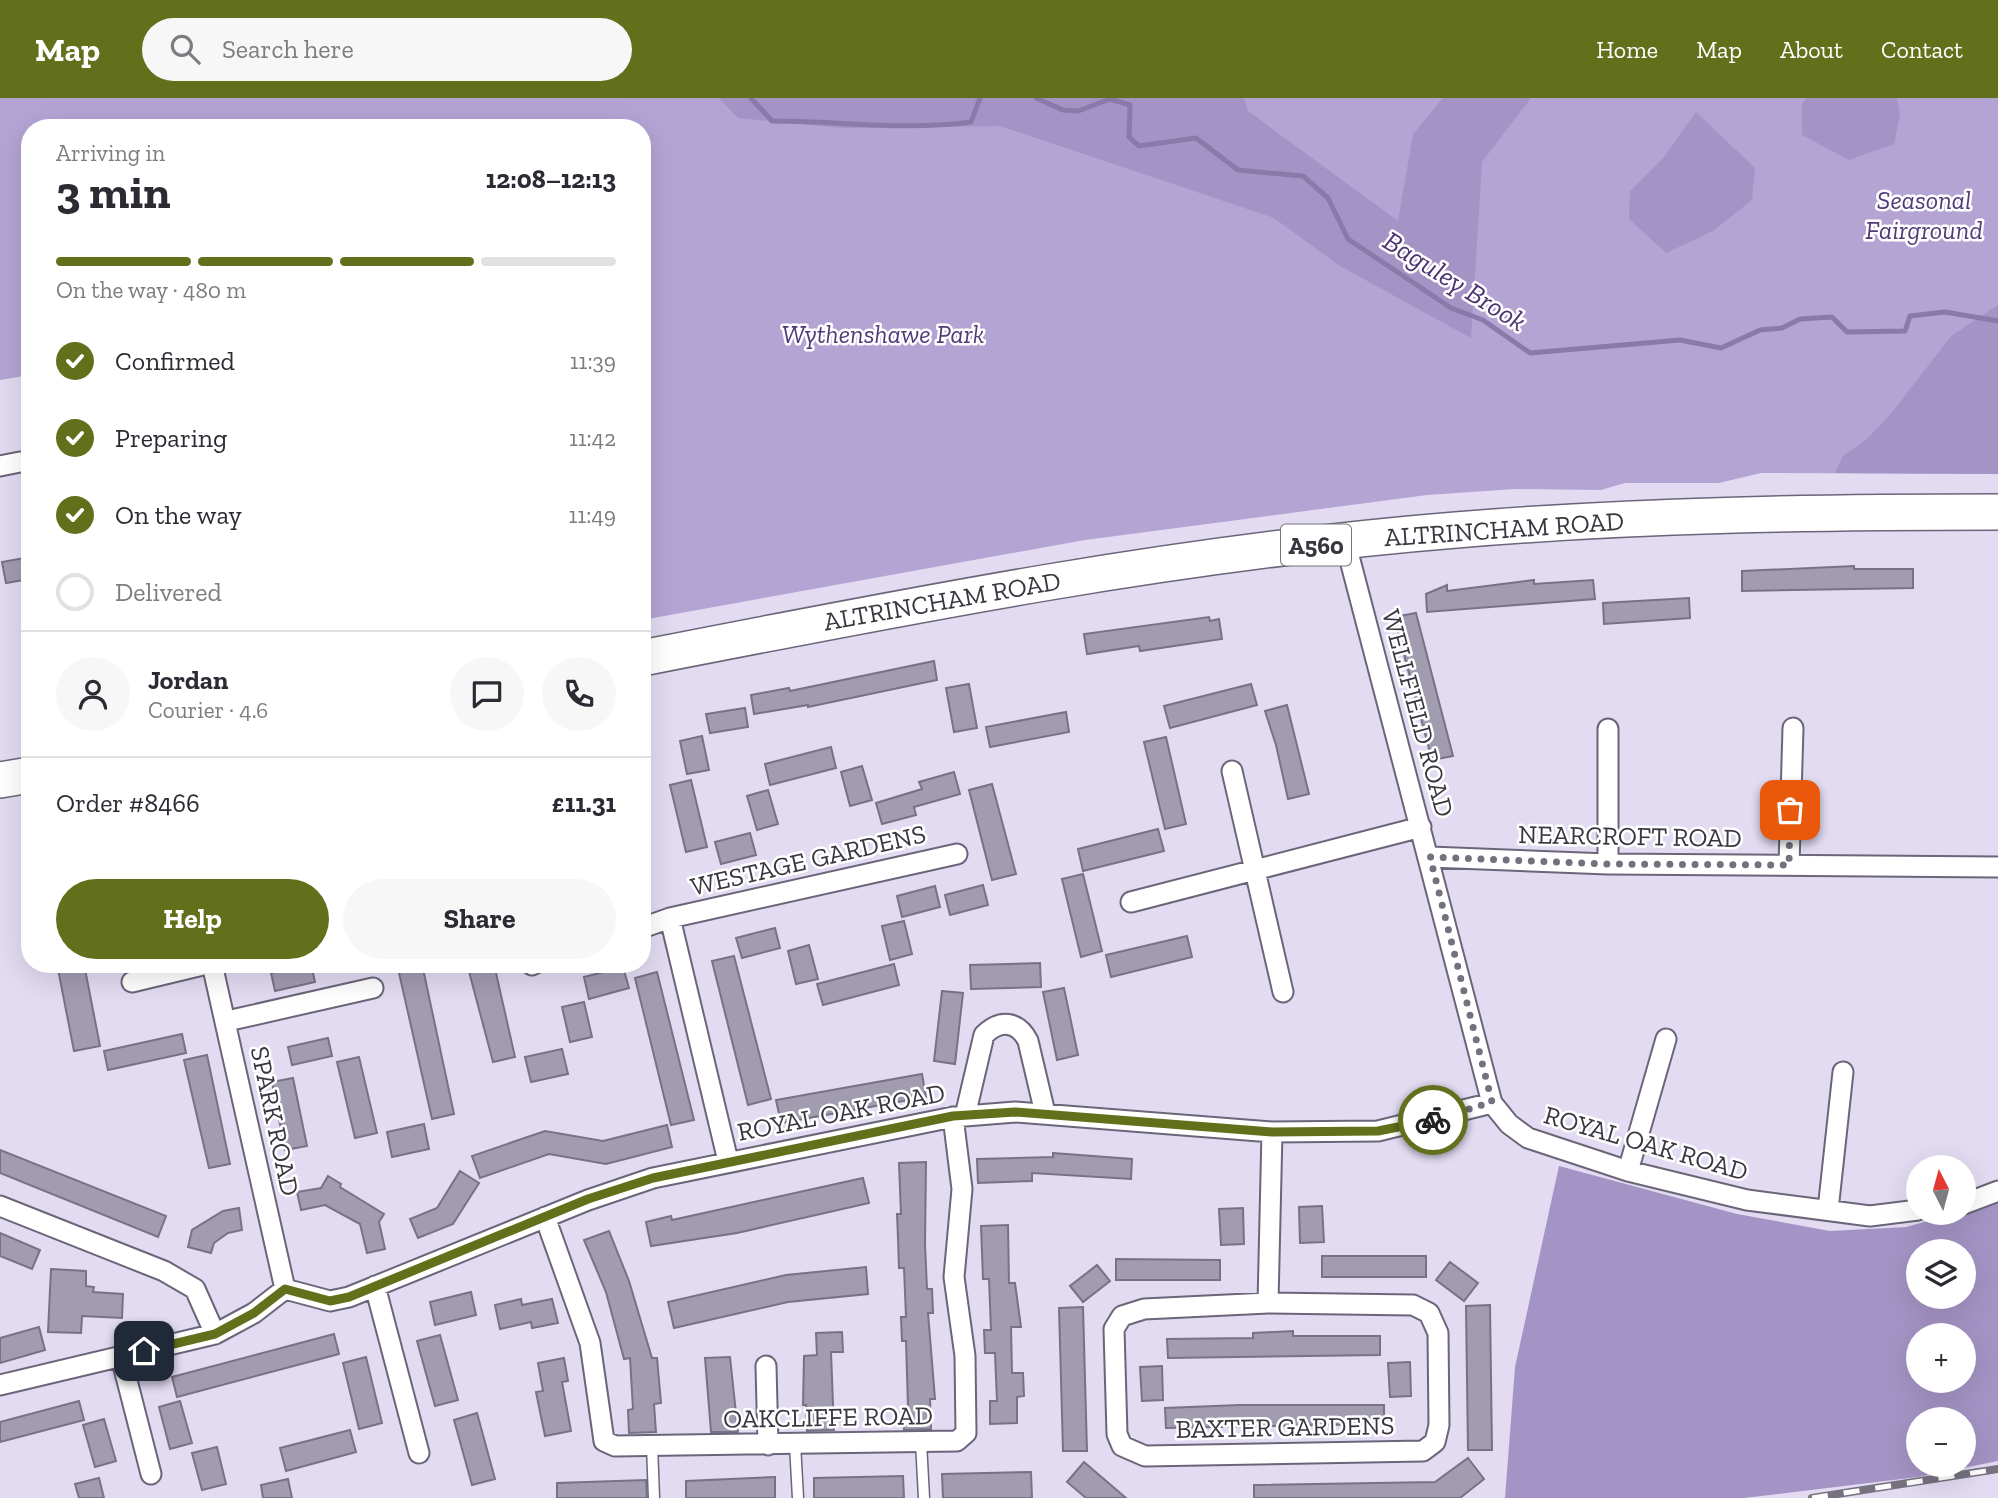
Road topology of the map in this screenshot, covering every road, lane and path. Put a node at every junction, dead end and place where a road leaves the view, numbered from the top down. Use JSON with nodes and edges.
{"nodes":[{"id":1,"x":20,"y":462,"type":"dead end"},
{"id":2,"x":0,"y":466,"type":"edge"},
{"id":3,"x":1998,"y":512,"type":"edge"},
{"id":4,"x":1345,"y":541,"type":"junction"},
{"id":5,"x":651,"y":656,"type":"edge"},
{"id":6,"x":1793,"y":728,"type":"dead end"},
{"id":7,"x":1608,"y":729,"type":"dead end"},
{"id":8,"x":1232,"y":771,"type":"dead end"},
{"id":9,"x":21,"y":776,"type":"edge"},
{"id":10,"x":0,"y":780,"type":"edge"},
{"id":11,"x":1421,"y":827,"type":"junction"},
{"id":12,"x":957,"y":854,"type":"dead end"},
{"id":13,"x":1430,"y":857,"type":"junction"},
{"id":14,"x":1608,"y":864,"type":"junction"},
{"id":15,"x":1789,"y":865,"type":"junction"},
{"id":16,"x":1998,"y":867,"type":"edge"},
{"id":17,"x":1255,"y":871,"type":"junction"},
{"id":18,"x":1131,"y":902,"type":"dead end"},
{"id":19,"x":670,"y":918,"type":"junction"},
{"id":20,"x":651,"y":925,"type":"edge"},
{"id":21,"x":170,"y":973,"type":"edge"},
{"id":22,"x":212,"y":973,"type":"edge"},
{"id":23,"x":132,"y":982,"type":"dead end"},
{"id":24,"x":373,"y":988,"type":"dead end"},
{"id":25,"x":1283,"y":992,"type":"dead end"},
{"id":26,"x":227,"y":1021,"type":"junction"},
{"id":27,"x":1666,"y":1039,"type":"dead end"},
{"id":28,"x":1843,"y":1072,"type":"dead end"},
{"id":29,"x":1492,"y":1102,"type":"junction"},
{"id":30,"x":1045,"y":1114,"type":"junction"},
{"id":31,"x":959,"y":1116,"type":"junction"},
{"id":32,"x":1272,"y":1132,"type":"junction"},
{"id":33,"x":728,"y":1161,"type":"junction"},
{"id":34,"x":1628,"y":1171,"type":"junction"},
{"id":35,"x":1998,"y":1191,"type":"edge"},
{"id":36,"x":1976,"y":1199,"type":"edge"},
{"id":37,"x":0,"y":1206,"type":"edge"},
{"id":38,"x":1828,"y":1210,"type":"junction"},
{"id":39,"x":1906,"y":1212,"type":"edge"},
{"id":40,"x":545,"y":1217,"type":"junction"},
{"id":41,"x":375,"y":1286,"type":"junction"},
{"id":42,"x":285,"y":1289,"type":"junction"},
{"id":43,"x":1269,"y":1303,"type":"junction"},
{"id":44,"x":215,"y":1334,"type":"junction"},
{"id":45,"x":121,"y":1357,"type":"junction"},
{"id":46,"x":766,"y":1366,"type":"dead end"},
{"id":47,"x":0,"y":1385,"type":"edge"},
{"id":48,"x":921,"y":1442,"type":"junction"},
{"id":49,"x":795,"y":1444,"type":"junction"},
{"id":50,"x":768,"y":1445,"type":"junction"},
{"id":51,"x":652,"y":1446,"type":"junction"},
{"id":52,"x":419,"y":1453,"type":"dead end"},
{"id":53,"x":151,"y":1474,"type":"dead end"},
{"id":54,"x":654,"y":1498,"type":"edge"},
{"id":55,"x":797,"y":1498,"type":"edge"},
{"id":56,"x":924,"y":1498,"type":"edge"}],
"edges":[{"from":1,"to":2,"type":"street"},
{"from":3,"to":4,"type":"highway","name":"ALTRINCHAM ROAD","number":"A560"},
{"from":4,"to":5,"type":"highway","name":"ALTRINCHAM ROAD","number":"A560"},
{"from":4,"to":11,"type":"street","name":"WELLFIELD ROAD"},
{"from":6,"to":15,"type":"street"},
{"from":7,"to":14,"type":"street"},
{"from":8,"to":17,"type":"street"},
{"from":9,"to":10,"type":"highway"},
{"from":11,"to":13,"type":"street","name":"WELLFIELD ROAD"},
{"from":11,"to":17,"type":"street"},
{"from":12,"to":19,"type":"street","name":"WESTAGE GARDENS"},
{"from":13,"to":14,"type":"street","name":"NEARCROFT ROAD"},
{"from":13,"to":29,"type":"street","name":"WELLFIELD ROAD"},
{"from":14,"to":15,"type":"street","name":"NEARCROFT ROAD"},
{"from":15,"to":16,"type":"street","name":"NEARCROFT ROAD"},
{"from":17,"to":18,"type":"street"},
{"from":17,"to":25,"type":"street"},
{"from":19,"to":20,"type":"street","name":"WESTAGE GARDENS"},
{"from":19,"to":33,"type":"street","name":"WESTAGE GARDENS"},
{"from":21,"to":23,"type":"street","name":"SPARK ROAD"},
{"from":22,"to":26,"type":"street","name":"SPARK ROAD"},
{"from":24,"to":26,"type":"street"},
{"from":26,"to":42,"type":"street","name":"SPARK ROAD"},
{"from":27,"to":34,"type":"street"},
{"from":28,"to":38,"type":"street"},
{"from":29,"to":32,"type":"street","name":"ROYAL OAK ROAD"},
{"from":29,"to":34,"type":"street","name":"ROYAL OAK ROAD"},
{"from":30,"to":31,"type":"street","name":"ROYAL OAK ROAD"},
{"from":30,"to":31,"type":"street"},
{"from":30,"to":32,"type":"street","name":"ROYAL OAK ROAD"},
{"from":31,"to":33,"type":"street","name":"ROYAL OAK ROAD"},
{"from":31,"to":48,"type":"street","name":"OAKCLIFFE ROAD"},
{"from":32,"to":43,"type":"street"},
{"from":33,"to":40,"type":"street","name":"ROYAL OAK ROAD"},
{"from":34,"to":38,"type":"street","name":"ROYAL OAK ROAD"},
{"from":35,"to":36,"type":"street"},
{"from":37,"to":44,"type":"street"},
{"from":38,"to":39,"type":"street","name":"ROYAL OAK ROAD"},
{"from":40,"to":41,"type":"street","name":"ROYAL OAK ROAD"},
{"from":40,"to":51,"type":"street","name":"OAKCLIFFE ROAD"},
{"from":41,"to":42,"type":"street","name":"ROYAL OAK ROAD"},
{"from":41,"to":52,"type":"street"},
{"from":42,"to":44,"type":"street"},
{"from":43,"to":43,"type":"street","name":"BAXTER GARDENS"},
{"from":44,"to":45,"type":"street"},
{"from":45,"to":47,"type":"street"},
{"from":45,"to":53,"type":"street"},
{"from":46,"to":50,"type":"street"},
{"from":48,"to":49,"type":"street","name":"OAKCLIFFE ROAD"},
{"from":48,"to":56,"type":"lane"},
{"from":49,"to":50,"type":"street","name":"OAKCLIFFE ROAD"},
{"from":49,"to":55,"type":"lane"},
{"from":50,"to":51,"type":"street","name":"OAKCLIFFE ROAD"},
{"from":51,"to":54,"type":"lane"}]}
